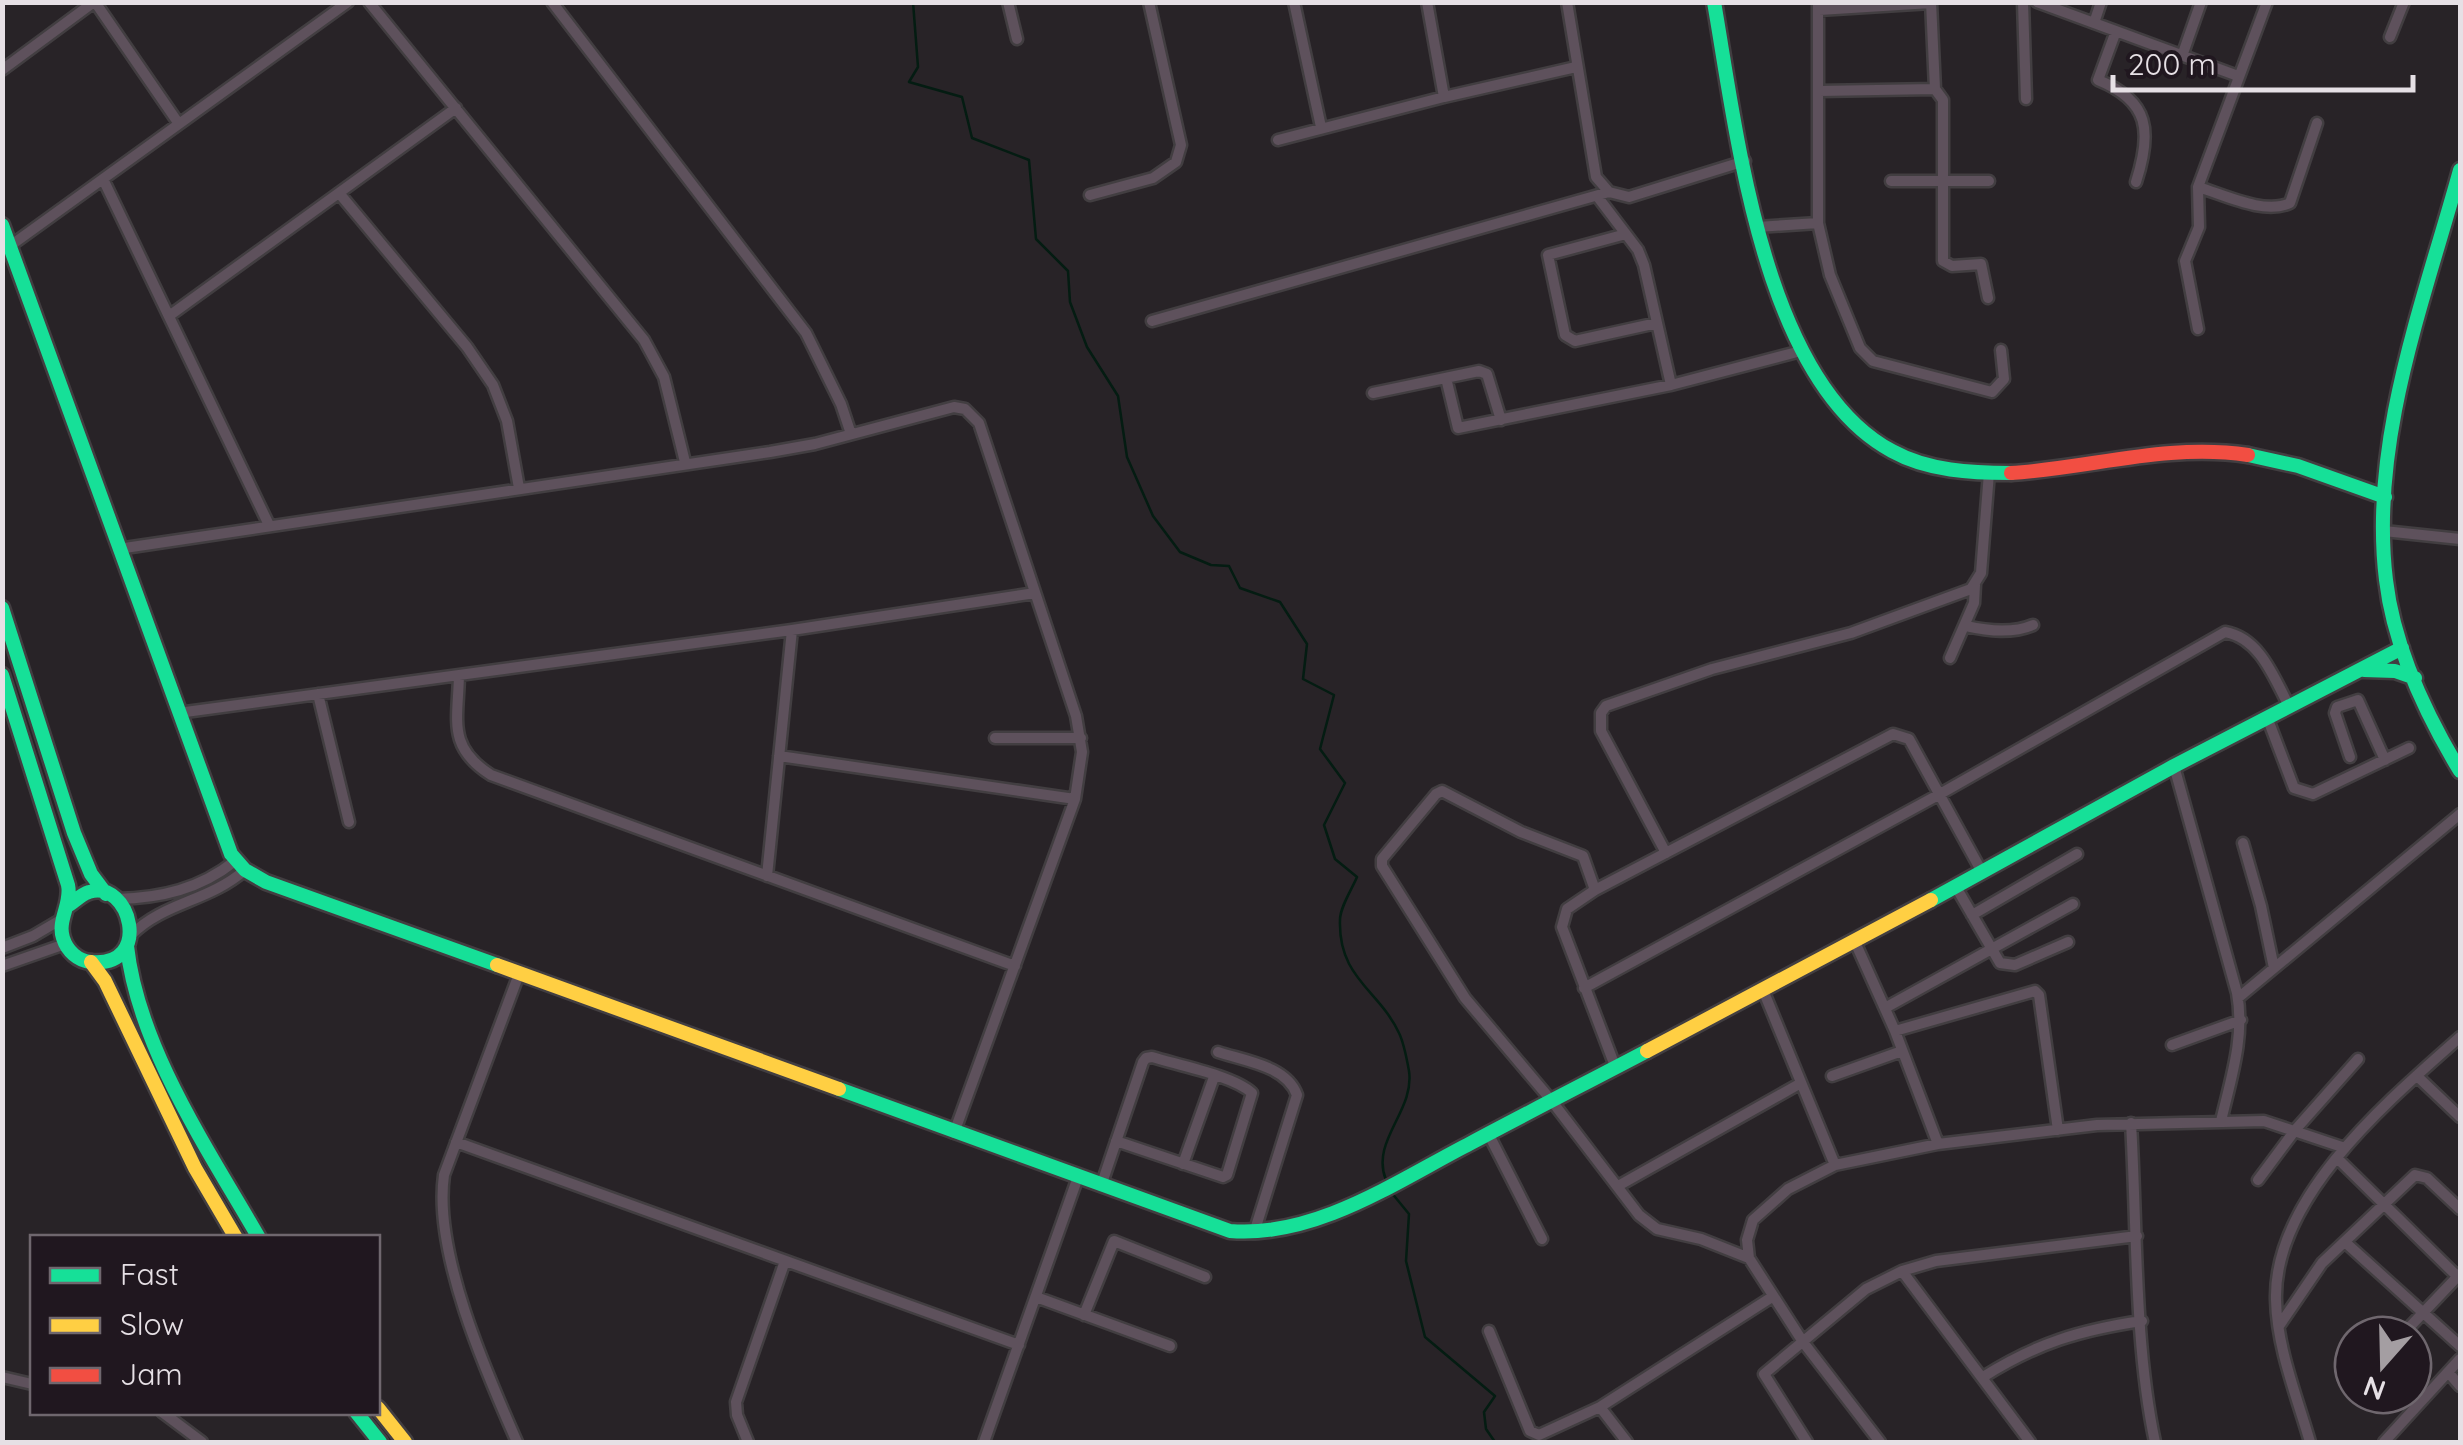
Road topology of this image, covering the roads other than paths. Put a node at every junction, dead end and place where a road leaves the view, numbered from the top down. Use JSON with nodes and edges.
{"nodes":[{"id":1,"x":348,"y":2,"type":"edge"},
{"id":2,"x":369,"y":2,"type":"edge"},
{"id":3,"x":552,"y":2,"type":"edge"},
{"id":4,"x":1008,"y":2,"type":"edge"},
{"id":5,"x":1149,"y":2,"type":"edge"},
{"id":6,"x":1294,"y":2,"type":"edge"},
{"id":7,"x":1427,"y":2,"type":"edge"},
{"id":8,"x":1566,"y":2,"type":"edge"},
{"id":9,"x":1714,"y":2,"type":"edge"},
{"id":10,"x":2023,"y":2,"type":"edge"},
{"id":11,"x":2037,"y":2,"type":"edge"},
{"id":12,"x":2101,"y":2,"type":"edge"},
{"id":13,"x":2201,"y":2,"type":"edge"},
{"id":14,"x":2268,"y":2,"type":"edge"},
{"id":15,"x":2404,"y":2,"type":"edge"},
{"id":16,"x":1931,"y":3,"type":"edge"},
{"id":17,"x":88,"y":4,"type":"edge"},
{"id":18,"x":1818,"y":6,"type":"edge"},
{"id":19,"x":2094,"y":23,"type":"junction"},
{"id":20,"x":2116,"y":31,"type":"junction"},
{"id":21,"x":2390,"y":37,"type":"dead end"},
{"id":22,"x":1017,"y":39,"type":"dead end"},
{"id":23,"x":2182,"y":56,"type":"junction"},
{"id":24,"x":1576,"y":68,"type":"junction"},
{"id":25,"x":2,"y":70,"type":"edge"},
{"id":26,"x":2238,"y":76,"type":"junction"},
{"id":27,"x":1936,"y":90,"type":"junction"},
{"id":28,"x":1819,"y":91,"type":"junction"},
{"id":29,"x":1444,"y":96,"type":"junction"},
{"id":30,"x":2026,"y":99,"type":"dead end"},
{"id":31,"x":456,"y":108,"type":"junction"},
{"id":32,"x":2317,"y":123,"type":"dead end"},
{"id":33,"x":180,"y":124,"type":"junction"},
{"id":34,"x":1320,"y":127,"type":"junction"},
{"id":35,"x":1278,"y":140,"type":"dead end"},
{"id":36,"x":1745,"y":161,"type":"junction"},
{"id":37,"x":2460,"y":170,"type":"edge"},
{"id":38,"x":102,"y":179,"type":"junction"},
{"id":39,"x":1942,"y":180,"type":"junction"},
{"id":40,"x":1891,"y":181,"type":"dead end"},
{"id":41,"x":1989,"y":181,"type":"dead end"},
{"id":42,"x":2136,"y":182,"type":"dead end"},
{"id":43,"x":2198,"y":188,"type":"junction"},
{"id":44,"x":339,"y":193,"type":"junction"},
{"id":45,"x":1603,"y":194,"type":"junction"},
{"id":46,"x":1090,"y":196,"type":"dead end"},
{"id":47,"x":1818,"y":223,"type":"junction"},
{"id":48,"x":2,"y":224,"type":"edge"},
{"id":49,"x":1757,"y":227,"type":"junction"},
{"id":50,"x":1626,"y":234,"type":"junction"},
{"id":51,"x":10,"y":246,"type":"junction"},
{"id":52,"x":1988,"y":298,"type":"dead end"},
{"id":53,"x":169,"y":316,"type":"junction"},
{"id":54,"x":1152,"y":321,"type":"dead end"},
{"id":55,"x":1657,"y":323,"type":"junction"},
{"id":56,"x":2198,"y":328,"type":"dead end"},
{"id":57,"x":2000,"y":350,"type":"dead end"},
{"id":58,"x":1801,"y":351,"type":"junction"},
{"id":59,"x":1446,"y":378,"type":"junction"},
{"id":60,"x":1671,"y":385,"type":"junction"},
{"id":61,"x":1372,"y":393,"type":"dead end"},
{"id":62,"x":1500,"y":420,"type":"junction"},
{"id":63,"x":850,"y":434,"type":"junction"},
{"id":64,"x":685,"y":462,"type":"junction"},
{"id":65,"x":1989,"y":474,"type":"junction"},
{"id":66,"x":520,"y":488,"type":"junction"},
{"id":67,"x":2385,"y":497,"type":"junction"},
{"id":68,"x":269,"y":525,"type":"junction"},
{"id":69,"x":2384,"y":531,"type":"junction"},
{"id":70,"x":2460,"y":539,"type":"edge"},
{"id":71,"x":118,"y":549,"type":"junction"},
{"id":72,"x":1975,"y":584,"type":"junction"},
{"id":73,"x":1035,"y":593,"type":"junction"},
{"id":74,"x":2,"y":608,"type":"edge"},
{"id":75,"x":2033,"y":625,"type":"dead end"},
{"id":76,"x":1966,"y":626,"type":"junction"},
{"id":77,"x":792,"y":630,"type":"junction"},
{"id":78,"x":2402,"y":648,"type":"junction"},
{"id":79,"x":1950,"y":658,"type":"dead end"},
{"id":80,"x":2358,"y":670,"type":"junction"},
{"id":81,"x":2,"y":675,"type":"edge"},
{"id":82,"x":459,"y":676,"type":"junction"},
{"id":83,"x":2416,"y":678,"type":"junction"},
{"id":84,"x":318,"y":694,"type":"junction"},
{"id":85,"x":2288,"y":706,"type":"junction"},
{"id":86,"x":178,"y":713,"type":"junction"},
{"id":87,"x":2266,"y":718,"type":"junction"},
{"id":88,"x":995,"y":738,"type":"dead end"},
{"id":89,"x":1081,"y":738,"type":"junction"},
{"id":90,"x":2410,"y":748,"type":"dead end"},
{"id":91,"x":779,"y":756,"type":"junction"},
{"id":92,"x":2350,"y":757,"type":"dead end"},
{"id":93,"x":2384,"y":760,"type":"junction"},
{"id":94,"x":2174,"y":766,"type":"junction"},
{"id":95,"x":2460,"y":771,"type":"edge"},
{"id":96,"x":1940,"y":794,"type":"junction"},
{"id":97,"x":1075,"y":798,"type":"junction"},
{"id":98,"x":2460,"y":814,"type":"edge"},
{"id":99,"x":348,"y":822,"type":"dead end"},
{"id":100,"x":2243,"y":843,"type":"dead end"},
{"id":101,"x":1666,"y":853,"type":"junction"},
{"id":102,"x":2077,"y":854,"type":"dead end"},
{"id":103,"x":240,"y":866,"type":"junction"},
{"id":104,"x":1982,"y":872,"type":"junction"},
{"id":105,"x":767,"y":876,"type":"junction"},
{"id":106,"x":1956,"y":886,"type":"junction"},
{"id":107,"x":1595,"y":890,"type":"junction"},
{"id":108,"x":112,"y":896,"type":"junction"},
{"id":109,"x":2073,"y":904,"type":"dead end"},
{"id":110,"x":66,"y":912,"type":"junction"},
{"id":111,"x":1972,"y":915,"type":"junction"},
{"id":112,"x":129,"y":940,"type":"junction"},
{"id":113,"x":1855,"y":942,"type":"junction"},
{"id":114,"x":2068,"y":942,"type":"dead end"},
{"id":115,"x":66,"y":944,"type":"junction"},
{"id":116,"x":2,"y":948,"type":"edge"},
{"id":117,"x":1992,"y":950,"type":"junction"},
{"id":118,"x":91,"y":962,"type":"junction"},
{"id":119,"x":2,"y":966,"type":"edge"},
{"id":120,"x":1015,"y":966,"type":"junction"},
{"id":121,"x":2274,"y":968,"type":"junction"},
{"id":122,"x":519,"y":974,"type":"junction"},
{"id":123,"x":1584,"y":988,"type":"junction"},
{"id":124,"x":1762,"y":990,"type":"junction"},
{"id":125,"x":2238,"y":998,"type":"junction"},
{"id":126,"x":1884,"y":1008,"type":"junction"},
{"id":127,"x":2241,"y":1020,"type":"junction"},
{"id":128,"x":1895,"y":1032,"type":"junction"},
{"id":129,"x":2460,"y":1038,"type":"edge"},
{"id":130,"x":2172,"y":1044,"type":"dead end"},
{"id":131,"x":1902,"y":1051,"type":"junction"},
{"id":132,"x":1218,"y":1052,"type":"dead end"},
{"id":133,"x":2358,"y":1059,"type":"dead end"},
{"id":134,"x":1615,"y":1066,"type":"junction"},
{"id":135,"x":1832,"y":1076,"type":"dead end"},
{"id":136,"x":2417,"y":1076,"type":"junction"},
{"id":137,"x":1214,"y":1077,"type":"junction"},
{"id":138,"x":1801,"y":1083,"type":"junction"},
{"id":139,"x":1551,"y":1100,"type":"junction"},
{"id":140,"x":2460,"y":1117,"type":"edge"},
{"id":141,"x":2221,"y":1121,"type":"junction"},
{"id":142,"x":2132,"y":1123,"type":"junction"},
{"id":143,"x":2296,"y":1129,"type":"junction"},
{"id":144,"x":2058,"y":1130,"type":"junction"},
{"id":145,"x":954,"y":1132,"type":"junction"},
{"id":146,"x":1488,"y":1133,"type":"junction"},
{"id":147,"x":1116,"y":1141,"type":"junction"},
{"id":148,"x":456,"y":1142,"type":"junction"},
{"id":149,"x":1938,"y":1144,"type":"junction"},
{"id":150,"x":2345,"y":1148,"type":"junction"},
{"id":151,"x":2338,"y":1159,"type":"junction"},
{"id":152,"x":1183,"y":1164,"type":"junction"},
{"id":153,"x":1835,"y":1165,"type":"junction"},
{"id":154,"x":1078,"y":1178,"type":"junction"},
{"id":155,"x":2258,"y":1180,"type":"dead end"},
{"id":156,"x":1101,"y":1186,"type":"junction"},
{"id":157,"x":1618,"y":1186,"type":"junction"},
{"id":158,"x":2386,"y":1205,"type":"junction"},
{"id":159,"x":2460,"y":1209,"type":"edge"},
{"id":160,"x":1254,"y":1233,"type":"junction"},
{"id":161,"x":234,"y":1235,"type":"edge"},
{"id":162,"x":257,"y":1235,"type":"edge"},
{"id":163,"x":2137,"y":1236,"type":"junction"},
{"id":164,"x":1542,"y":1239,"type":"dead end"},
{"id":165,"x":2346,"y":1244,"type":"junction"},
{"id":166,"x":1749,"y":1258,"type":"junction"},
{"id":167,"x":784,"y":1261,"type":"junction"},
{"id":168,"x":1902,"y":1271,"type":"junction"},
{"id":169,"x":1205,"y":1276,"type":"dead end"},
{"id":170,"x":2460,"y":1276,"type":"edge"},
{"id":171,"x":1036,"y":1297,"type":"junction"},
{"id":172,"x":1772,"y":1297,"type":"junction"},
{"id":173,"x":2423,"y":1312,"type":"junction"},
{"id":174,"x":1084,"y":1315,"type":"junction"},
{"id":175,"x":2420,"y":1315,"type":"edge"},
{"id":176,"x":2142,"y":1321,"type":"junction"},
{"id":177,"x":2279,"y":1326,"type":"junction"},
{"id":178,"x":1489,"y":1331,"type":"dead end"},
{"id":179,"x":1804,"y":1342,"type":"junction"},
{"id":180,"x":1018,"y":1346,"type":"junction"},
{"id":181,"x":1170,"y":1346,"type":"dead end"},
{"id":182,"x":2460,"y":1346,"type":"edge"},
{"id":183,"x":2460,"y":1358,"type":"edge"},
{"id":184,"x":2448,"y":1372,"type":"junction"},
{"id":185,"x":2,"y":1377,"type":"edge"},
{"id":186,"x":1983,"y":1377,"type":"junction"},
{"id":187,"x":30,"y":1384,"type":"edge"},
{"id":188,"x":2460,"y":1386,"type":"edge"},
{"id":189,"x":1600,"y":1407,"type":"junction"},
{"id":190,"x":380,"y":1411,"type":"edge"},
{"id":191,"x":166,"y":1415,"type":"edge"},
{"id":192,"x":358,"y":1415,"type":"edge"},
{"id":193,"x":2389,"y":1441,"type":"edge"},
{"id":194,"x":202,"y":1442,"type":"edge"},
{"id":195,"x":380,"y":1442,"type":"edge"},
{"id":196,"x":405,"y":1442,"type":"edge"},
{"id":197,"x":517,"y":1442,"type":"edge"},
{"id":198,"x":748,"y":1442,"type":"edge"},
{"id":199,"x":984,"y":1442,"type":"edge"},
{"id":200,"x":1627,"y":1442,"type":"edge"},
{"id":201,"x":1807,"y":1442,"type":"edge"},
{"id":202,"x":1880,"y":1442,"type":"edge"},
{"id":203,"x":2030,"y":1442,"type":"edge"},
{"id":204,"x":2155,"y":1442,"type":"edge"},
{"id":205,"x":2310,"y":1442,"type":"edge"}],
"edges":[{"from":1,"to":33,"type":"street"},
{"from":2,"to":31,"type":"street"},
{"from":3,"to":63,"type":"street"},
{"from":4,"to":22,"type":"street"},
{"from":5,"to":46,"type":"street"},
{"from":6,"to":34,"type":"street"},
{"from":7,"to":29,"type":"street"},
{"from":8,"to":24,"type":"street"},
{"from":9,"to":36,"type":"street"},
{"from":10,"to":30,"type":"street"},
{"from":11,"to":19,"type":"street"},
{"from":12,"to":19,"type":"street"},
{"from":13,"to":23,"type":"street"},
{"from":14,"to":26,"type":"street"},
{"from":15,"to":21,"type":"street"},
{"from":16,"to":18,"type":"street"},
{"from":16,"to":27,"type":"street"},
{"from":17,"to":25,"type":"street"},
{"from":17,"to":33,"type":"street"},
{"from":18,"to":28,"type":"street"},
{"from":19,"to":20,"type":"street"},
{"from":20,"to":23,"type":"street"},
{"from":20,"to":42,"type":"street"},
{"from":23,"to":26,"type":"street"},
{"from":24,"to":29,"type":"street"},
{"from":24,"to":45,"type":"street"},
{"from":26,"to":43,"type":"street"},
{"from":27,"to":28,"type":"street"},
{"from":27,"to":39,"type":"street"},
{"from":28,"to":47,"type":"street"},
{"from":29,"to":34,"type":"street"},
{"from":31,"to":44,"type":"street"},
{"from":31,"to":64,"type":"street"},
{"from":32,"to":43,"type":"street"},
{"from":33,"to":38,"type":"street"},
{"from":34,"to":35,"type":"street"},
{"from":36,"to":45,"type":"street"},
{"from":36,"to":49,"type":"street"},
{"from":37,"to":67,"type":"street"},
{"from":38,"to":51,"type":"street"},
{"from":38,"to":53,"type":"street"},
{"from":39,"to":40,"type":"street"},
{"from":39,"to":41,"type":"street"},
{"from":39,"to":52,"type":"street"},
{"from":43,"to":56,"type":"street"},
{"from":44,"to":53,"type":"street"},
{"from":44,"to":66,"type":"street"},
{"from":45,"to":50,"type":"street"},
{"from":45,"to":54,"type":"street"},
{"from":47,"to":49,"type":"street"},
{"from":47,"to":57,"type":"street"},
{"from":48,"to":51,"type":"street"},
{"from":49,"to":58,"type":"street"},
{"from":50,"to":55,"type":"street"},
{"from":50,"to":55,"type":"street"},
{"from":51,"to":71,"type":"street"},
{"from":53,"to":68,"type":"street"},
{"from":55,"to":60,"type":"street"},
{"from":58,"to":60,"type":"street"},
{"from":58,"to":65,"type":"street"},
{"from":59,"to":61,"type":"street"},
{"from":59,"to":62,"type":"street"},
{"from":59,"to":62,"type":"street"},
{"from":60,"to":62,"type":"street"},
{"from":63,"to":64,"type":"street"},
{"from":63,"to":73,"type":"street"},
{"from":64,"to":66,"type":"street"},
{"from":65,"to":67,"type":"street"},
{"from":65,"to":72,"type":"street"},
{"from":66,"to":68,"type":"street"},
{"from":67,"to":69,"type":"street"},
{"from":68,"to":71,"type":"street"},
{"from":69,"to":70,"type":"street"},
{"from":69,"to":78,"type":"street"},
{"from":71,"to":86,"type":"street"},
{"from":72,"to":76,"type":"street"},
{"from":72,"to":101,"type":"street"},
{"from":73,"to":77,"type":"street"},
{"from":73,"to":89,"type":"street"},
{"from":74,"to":108,"type":"street"},
{"from":75,"to":76,"type":"street"},
{"from":76,"to":79,"type":"street"},
{"from":77,"to":82,"type":"street"},
{"from":77,"to":91,"type":"street"},
{"from":78,"to":80,"type":"street"},
{"from":78,"to":83,"type":"street"},
{"from":80,"to":83,"type":"street"},
{"from":80,"to":85,"type":"street"},
{"from":81,"to":110,"type":"street"},
{"from":82,"to":84,"type":"street"},
{"from":82,"to":105,"type":"street"},
{"from":83,"to":95,"type":"street"},
{"from":84,"to":86,"type":"street"},
{"from":84,"to":99,"type":"street"},
{"from":85,"to":87,"type":"street"},
{"from":85,"to":96,"type":"street"},
{"from":86,"to":103,"type":"street"},
{"from":87,"to":93,"type":"street"},
{"from":87,"to":94,"type":"street"},
{"from":88,"to":89,"type":"street"},
{"from":89,"to":97,"type":"street"},
{"from":90,"to":93,"type":"street"},
{"from":91,"to":97,"type":"street"},
{"from":91,"to":105,"type":"street"},
{"from":92,"to":93,"type":"street"},
{"from":94,"to":104,"type":"street"},
{"from":94,"to":125,"type":"street"},
{"from":96,"to":101,"type":"street"},
{"from":96,"to":104,"type":"street"},
{"from":96,"to":123,"type":"street"},
{"from":97,"to":120,"type":"street"},
{"from":98,"to":121,"type":"street"},
{"from":100,"to":121,"type":"street"},
{"from":101,"to":107,"type":"street"},
{"from":102,"to":111,"type":"street"},
{"from":103,"to":108,"type":"street"},
{"from":103,"to":112,"type":"street"},
{"from":103,"to":122,"type":"street"},
{"from":104,"to":106,"type":"street"},
{"from":105,"to":120,"type":"street"},
{"from":106,"to":111,"type":"street"},
{"from":106,"to":113,"type":"street"},
{"from":107,"to":123,"type":"street"},
{"from":107,"to":139,"type":"street"},
{"from":108,"to":110,"type":"street"},
{"from":108,"to":112,"type":"street"},
{"from":109,"to":117,"type":"street"},
{"from":110,"to":115,"type":"street"},
{"from":110,"to":116,"type":"street"},
{"from":111,"to":117,"type":"street"},
{"from":112,"to":118,"type":"street"},
{"from":112,"to":162,"type":"street"},
{"from":113,"to":124,"type":"street"},
{"from":113,"to":126,"type":"street"},
{"from":114,"to":117,"type":"street"},
{"from":115,"to":118,"type":"street"},
{"from":115,"to":119,"type":"street"},
{"from":117,"to":126,"type":"street"},
{"from":118,"to":161,"type":"street"},
{"from":120,"to":145,"type":"street"},
{"from":121,"to":125,"type":"street"},
{"from":122,"to":145,"type":"street"},
{"from":122,"to":148,"type":"street"},
{"from":123,"to":134,"type":"street"},
{"from":124,"to":134,"type":"street"},
{"from":124,"to":138,"type":"street"},
{"from":125,"to":127,"type":"street"},
{"from":126,"to":128,"type":"street"},
{"from":127,"to":130,"type":"street"},
{"from":127,"to":141,"type":"street"},
{"from":128,"to":131,"type":"street"},
{"from":128,"to":144,"type":"street"},
{"from":129,"to":136,"type":"street"},
{"from":131,"to":135,"type":"street"},
{"from":131,"to":149,"type":"street"},
{"from":132,"to":160,"type":"street"},
{"from":133,"to":143,"type":"street"},
{"from":134,"to":139,"type":"street"},
{"from":136,"to":140,"type":"street"},
{"from":136,"to":150,"type":"street"},
{"from":137,"to":147,"type":"street"},
{"from":137,"to":152,"type":"street"},
{"from":137,"to":152,"type":"street"},
{"from":138,"to":153,"type":"street"},
{"from":138,"to":157,"type":"street"},
{"from":139,"to":146,"type":"street"},
{"from":139,"to":157,"type":"street"},
{"from":141,"to":142,"type":"street"},
{"from":141,"to":143,"type":"street"},
{"from":142,"to":144,"type":"street"},
{"from":142,"to":163,"type":"street"},
{"from":143,"to":150,"type":"street"},
{"from":143,"to":155,"type":"street"},
{"from":144,"to":149,"type":"street"},
{"from":145,"to":154,"type":"street"},
{"from":146,"to":160,"type":"street"},
{"from":146,"to":164,"type":"street"},
{"from":147,"to":152,"type":"street"},
{"from":147,"to":156,"type":"street"},
{"from":148,"to":167,"type":"street"},
{"from":148,"to":197,"type":"street"},
{"from":149,"to":153,"type":"street"},
{"from":150,"to":151,"type":"street"},
{"from":151,"to":158,"type":"street"},
{"from":151,"to":177,"type":"street"},
{"from":153,"to":166,"type":"street"},
{"from":154,"to":156,"type":"street"},
{"from":154,"to":171,"type":"street"},
{"from":156,"to":160,"type":"street"},
{"from":157,"to":166,"type":"street"},
{"from":158,"to":159,"type":"street"},
{"from":158,"to":165,"type":"street"},
{"from":158,"to":170,"type":"street"},
{"from":163,"to":168,"type":"street"},
{"from":163,"to":176,"type":"street"},
{"from":165,"to":173,"type":"street"},
{"from":165,"to":177,"type":"street"},
{"from":166,"to":172,"type":"street"},
{"from":167,"to":180,"type":"street"},
{"from":167,"to":198,"type":"street"},
{"from":168,"to":179,"type":"street"},
{"from":168,"to":186,"type":"street"},
{"from":169,"to":174,"type":"street"},
{"from":170,"to":173,"type":"street"},
{"from":171,"to":174,"type":"street"},
{"from":171,"to":180,"type":"street"},
{"from":172,"to":179,"type":"street"},
{"from":172,"to":189,"type":"street"},
{"from":173,"to":175,"type":"street"},
{"from":173,"to":182,"type":"street"},
{"from":174,"to":181,"type":"street"},
{"from":176,"to":186,"type":"street"},
{"from":176,"to":204,"type":"street"},
{"from":177,"to":205,"type":"street"},
{"from":178,"to":189,"type":"street"},
{"from":179,"to":201,"type":"street"},
{"from":179,"to":202,"type":"street"},
{"from":180,"to":199,"type":"street"},
{"from":183,"to":184,"type":"street"},
{"from":184,"to":188,"type":"street"},
{"from":184,"to":193,"type":"street"},
{"from":185,"to":187,"type":"street"},
{"from":186,"to":203,"type":"street"},
{"from":189,"to":200,"type":"street"},
{"from":190,"to":196,"type":"street"},
{"from":191,"to":194,"type":"street"},
{"from":192,"to":195,"type":"street"}]}
